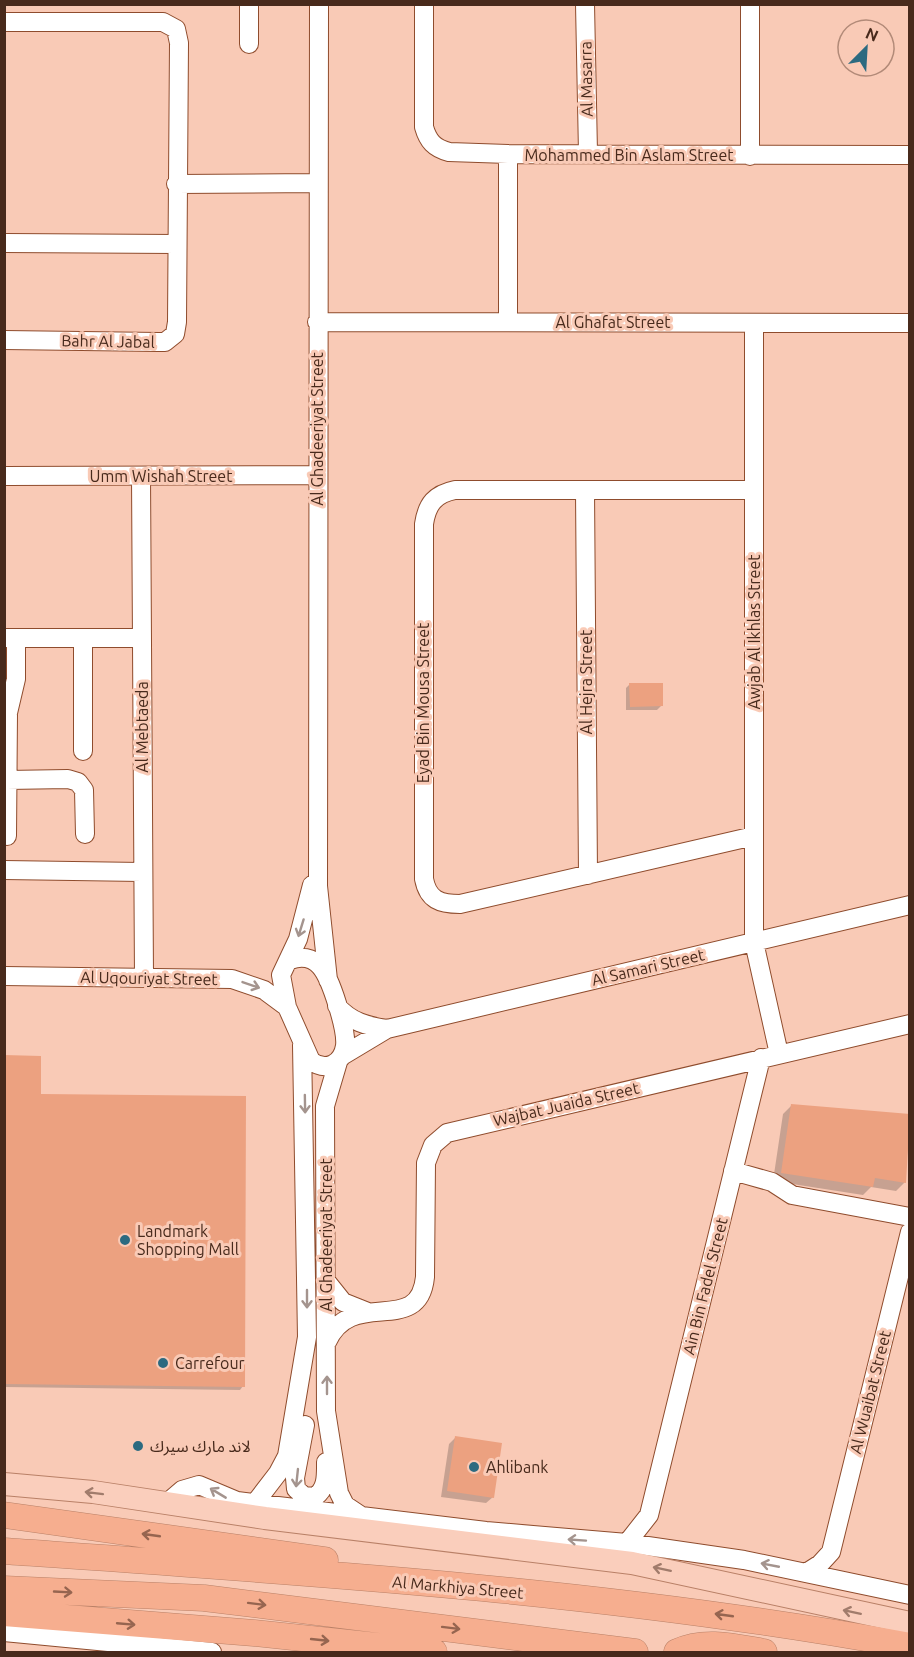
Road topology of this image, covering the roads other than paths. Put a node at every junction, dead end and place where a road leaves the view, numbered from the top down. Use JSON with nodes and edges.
{"nodes":[{"id":1,"x":249,"y":4,"type":"edge"},
{"id":2,"x":319,"y":4,"type":"edge"},
{"id":3,"x":424,"y":4,"type":"edge"},
{"id":4,"x":585,"y":4,"type":"edge"},
{"id":5,"x":750,"y":4,"type":"edge"},
{"id":6,"x":4,"y":22,"type":"edge"},
{"id":7,"x":249,"y":44,"type":"dead end"},
{"id":8,"x":588,"y":153,"type":"junction"},
{"id":9,"x":508,"y":154,"type":"junction"},
{"id":10,"x":909,"y":155,"type":"edge"},
{"id":11,"x":750,"y":156,"type":"junction"},
{"id":12,"x":317,"y":186,"type":"junction"},
{"id":13,"x":177,"y":188,"type":"junction"},
{"id":14,"x":4,"y":243,"type":"edge"},
{"id":15,"x":177,"y":244,"type":"junction"},
{"id":16,"x":508,"y":321,"type":"junction"},
{"id":17,"x":317,"y":322,"type":"junction"},
{"id":18,"x":754,"y":323,"type":"junction"},
{"id":19,"x":909,"y":323,"type":"edge"},
{"id":20,"x":4,"y":340,"type":"edge"},
{"id":21,"x":318,"y":475,"type":"junction"},
{"id":22,"x":4,"y":476,"type":"edge"},
{"id":23,"x":141,"y":476,"type":"junction"},
{"id":24,"x":585,"y":490,"type":"junction"},
{"id":25,"x":754,"y":490,"type":"junction"},
{"id":26,"x":10,"y":638,"type":"edge"},
{"id":27,"x":83,"y":638,"type":"junction"},
{"id":28,"x":141,"y":638,"type":"junction"},
{"id":29,"x":6,"y":709,"type":"edge"},
{"id":30,"x":83,"y":751,"type":"dead end"},
{"id":31,"x":8,"y":780,"type":"junction"},
{"id":32,"x":85,"y":834,"type":"dead end"},
{"id":33,"x":7,"y":836,"type":"dead end"},
{"id":34,"x":754,"y":836,"type":"junction"},
{"id":35,"x":319,"y":854,"type":"junction"},
{"id":36,"x":4,"y":870,"type":"edge"},
{"id":37,"x":142,"y":872,"type":"junction"},
{"id":38,"x":588,"y":875,"type":"junction"},
{"id":39,"x":909,"y":905,"type":"edge"},
{"id":40,"x":754,"y":942,"type":"junction"},
{"id":41,"x":290,"y":960,"type":"junction"},
{"id":42,"x":4,"y":976,"type":"edge"},
{"id":43,"x":144,"y":978,"type":"junction"},
{"id":44,"x":328,"y":980,"type":"junction"},
{"id":45,"x":287,"y":1006,"type":"junction"},
{"id":46,"x":337,"y":1006,"type":"junction"},
{"id":47,"x":909,"y":1024,"type":"edge"},
{"id":48,"x":387,"y":1029,"type":"junction"},
{"id":49,"x":302,"y":1045,"type":"junction"},
{"id":50,"x":779,"y":1054,"type":"junction"},
{"id":51,"x":761,"y":1058,"type":"junction"},
{"id":52,"x":340,"y":1059,"type":"junction"},
{"id":53,"x":733,"y":1171,"type":"junction"},
{"id":54,"x":909,"y":1217,"type":"edge"},
{"id":55,"x":909,"y":1232,"type":"edge"},
{"id":56,"x":327,"y":1282,"type":"junction"},
{"id":57,"x":368,"y":1312,"type":"junction"},
{"id":58,"x":307,"y":1336,"type":"junction"},
{"id":59,"x":327,"y":1342,"type":"junction"},
{"id":60,"x":326,"y":1411,"type":"junction"},
{"id":61,"x":4,"y":1484,"type":"edge"},
{"id":62,"x":168,"y":1502,"type":"junction"},
{"id":63,"x":255,"y":1503,"type":"junction"},
{"id":64,"x":4,"y":1515,"type":"edge"},
{"id":65,"x":649,"y":1515,"type":"junction"},
{"id":66,"x":362,"y":1516,"type":"junction"},
{"id":67,"x":627,"y":1543,"type":"junction"},
{"id":68,"x":674,"y":1550,"type":"junction"},
{"id":69,"x":4,"y":1551,"type":"edge"},
{"id":70,"x":831,"y":1551,"type":"junction"},
{"id":71,"x":806,"y":1573,"type":"junction"},
{"id":72,"x":370,"y":1579,"type":"junction"},
{"id":73,"x":849,"y":1581,"type":"junction"},
{"id":74,"x":4,"y":1589,"type":"edge"},
{"id":75,"x":909,"y":1595,"type":"edge"},
{"id":76,"x":4,"y":1613,"type":"edge"},
{"id":77,"x":909,"y":1623,"type":"edge"},
{"id":78,"x":4,"y":1632,"type":"edge"},
{"id":79,"x":254,"y":1633,"type":"junction"},
{"id":80,"x":909,"y":1646,"type":"edge"},
{"id":81,"x":213,"y":1653,"type":"edge"},
{"id":82,"x":292,"y":1653,"type":"edge"},
{"id":83,"x":434,"y":1653,"type":"edge"},
{"id":84,"x":634,"y":1653,"type":"edge"},
{"id":85,"x":677,"y":1653,"type":"edge"},
{"id":86,"x":764,"y":1653,"type":"edge"}],
"edges":[{"from":1,"to":7,"type":"street"},
{"from":2,"to":12,"type":"street","name":"Al Ghadeeriyat Street"},
{"from":3,"to":9,"type":"street","name":"Mohammed Bin Aslam Street"},
{"from":4,"to":8,"type":"street","name":"Al Masarra"},
{"from":5,"to":11,"type":"street","name":"Mohammed Bin Aslam Street"},
{"from":6,"to":13,"type":"street","name":"Bahr Al Jabal"},
{"from":8,"to":9,"type":"street","name":"Mohammed Bin Aslam Street"},
{"from":8,"to":11,"type":"street","name":"Mohammed Bin Aslam Street"},
{"from":9,"to":16,"type":"street","name":"Mohammed Bin Aslam Street"},
{"from":10,"to":11,"type":"street","name":"Mohammed Bin Aslam Street"},
{"from":12,"to":13,"type":"street"},
{"from":12,"to":17,"type":"street","name":"Al Ghadeeriyat Street"},
{"from":13,"to":15,"type":"street","name":"Bahr Al Jabal"},
{"from":14,"to":15,"type":"street"},
{"from":15,"to":20,"type":"street","name":"Bahr Al Jabal"},
{"from":16,"to":17,"type":"street","name":"Al Ghafat Street"},
{"from":16,"to":18,"type":"street","name":"Al Ghafat Street"},
{"from":17,"to":21,"type":"street","name":"Al Ghadeeriyat Street"},
{"from":18,"to":19,"type":"street","name":"Al Ghafat Street"},
{"from":18,"to":25,"type":"street","name":"Awjab Al Ikhlas Street"},
{"from":21,"to":23,"type":"street","name":"Umm Wishah Street"},
{"from":21,"to":35,"type":"street","name":"Al Ghadeeriyat Street"},
{"from":22,"to":23,"type":"street","name":"Umm Wishah Street"},
{"from":23,"to":28,"type":"street","name":"Al Mebtaeda"},
{"from":24,"to":25,"type":"street","name":"Eyad Bin Mousa Street"},
{"from":24,"to":38,"type":"street","name":"Al Hejra Street"},
{"from":24,"to":38,"type":"street","name":"Eyad Bin Mousa Street"},
{"from":25,"to":34,"type":"street","name":"Awjab Al Ikhlas Street"},
{"from":26,"to":27,"type":"street"},
{"from":26,"to":29,"type":"street"},
{"from":27,"to":28,"type":"street"},
{"from":27,"to":30,"type":"street"},
{"from":28,"to":37,"type":"street","name":"Al Mebtaeda"},
{"from":29,"to":31,"type":"street"},
{"from":31,"to":32,"type":"street"},
{"from":31,"to":33,"type":"street"},
{"from":34,"to":38,"type":"street","name":"Eyad Bin Mousa Street"},
{"from":34,"to":40,"type":"street","name":"Awjab Al Ikhlas Street"},
{"from":35,"to":41,"type":"street","name":"Al Ghadeeriyat Street","one_way":true},
{"from":35,"to":44,"type":"street","name":"Al Ghadeeriyat Street"},
{"from":36,"to":37,"type":"street"},
{"from":37,"to":43,"type":"street","name":"Al Mebtaeda"},
{"from":39,"to":40,"type":"street","name":"Al Samari Street"},
{"from":40,"to":48,"type":"street","name":"Al Samari Street"},
{"from":40,"to":50,"type":"street","name":"Awjab Al Ikhlas Street"},
{"from":41,"to":44,"type":"street"},
{"from":41,"to":45,"type":"street","name":"Al Ghadeeriyat Street"},
{"from":42,"to":43,"type":"street","name":"Al Uqouriyat Street"},
{"from":43,"to":45,"type":"street","name":"Al Uqouriyat Street","one_way":true},
{"from":44,"to":46,"type":"street","name":"Al Ghadeeriyat Street"},
{"from":45,"to":49,"type":"street","name":"Al Ghadeeriyat Street"},
{"from":46,"to":48,"type":"street","name":"Al Samari Street"},
{"from":46,"to":52,"type":"street","name":"Al Ghadeeriyat Street"},
{"from":47,"to":50,"type":"street","name":"Wajbat Juaida Street"},
{"from":48,"to":52,"type":"street","name":"Al Samari Street"},
{"from":49,"to":52,"type":"street"},
{"from":49,"to":58,"type":"street","name":"Al Ghadeeriyat Street","one_way":true},
{"from":50,"to":51,"type":"street","name":"Wajbat Juaida Street"},
{"from":51,"to":53,"type":"street","name":"Ain Bin Fadel Street"},
{"from":51,"to":57,"type":"street","name":"Wajbat Juaida Street"},
{"from":52,"to":56,"type":"street","name":"Al Ghadeeriyat Street"},
{"from":53,"to":54,"type":"street"},
{"from":53,"to":65,"type":"street","name":"Ain Bin Fadel Street"},
{"from":55,"to":70,"type":"street","name":"Al Wuaibat Street"},
{"from":56,"to":57,"type":"street","name":"Wajbat Juaida Street"},
{"from":56,"to":59,"type":"street","name":"Al Ghadeeriyat Street"},
{"from":57,"to":59,"type":"street","name":"Wajbat Juaida Street"},
{"from":58,"to":60,"type":"street","name":"Al Ghadeeriyat Street","one_way":true},
{"from":58,"to":63,"type":"street","name":"Al Ghadeeriyat Street"},
{"from":60,"to":59,"type":"street","name":"Al Ghadeeriyat Street","one_way":true},
{"from":60,"to":66,"type":"street","name":"Al Ghadeeriyat Street"},
{"from":62,"to":61,"type":"main road","one_way":true},
{"from":63,"to":62,"type":"street","one_way":true},
{"from":77,"to":62,"type":"main road","one_way":true},
{"from":63,"to":66,"type":"street"},
{"from":72,"to":64,"type":"highway","one_way":true},
{"from":65,"to":67,"type":"street","name":"Ain Bin Fadel Street"},
{"from":65,"to":68,"type":"street"},
{"from":67,"to":66,"type":"street","one_way":true},
{"from":67,"to":68,"type":"street"},
{"from":71,"to":68,"type":"street","one_way":true},
{"from":69,"to":72,"type":"highway","name":"Al Markhiya Street"},
{"from":70,"to":71,"type":"street"},
{"from":70,"to":73,"type":"street"},
{"from":71,"to":73,"type":"street"},
{"from":80,"to":72,"type":"highway","name":"Al Markhiya Street","one_way":true},
{"from":73,"to":75,"type":"street"},
{"from":74,"to":84,"type":"highway","one_way":true},
{"from":76,"to":79,"type":"highway","one_way":true},
{"from":78,"to":81,"type":"street"},
{"from":79,"to":82,"type":"highway"},
{"from":79,"to":83,"type":"highway","one_way":true},
{"from":85,"to":86,"type":"highway"}]}
